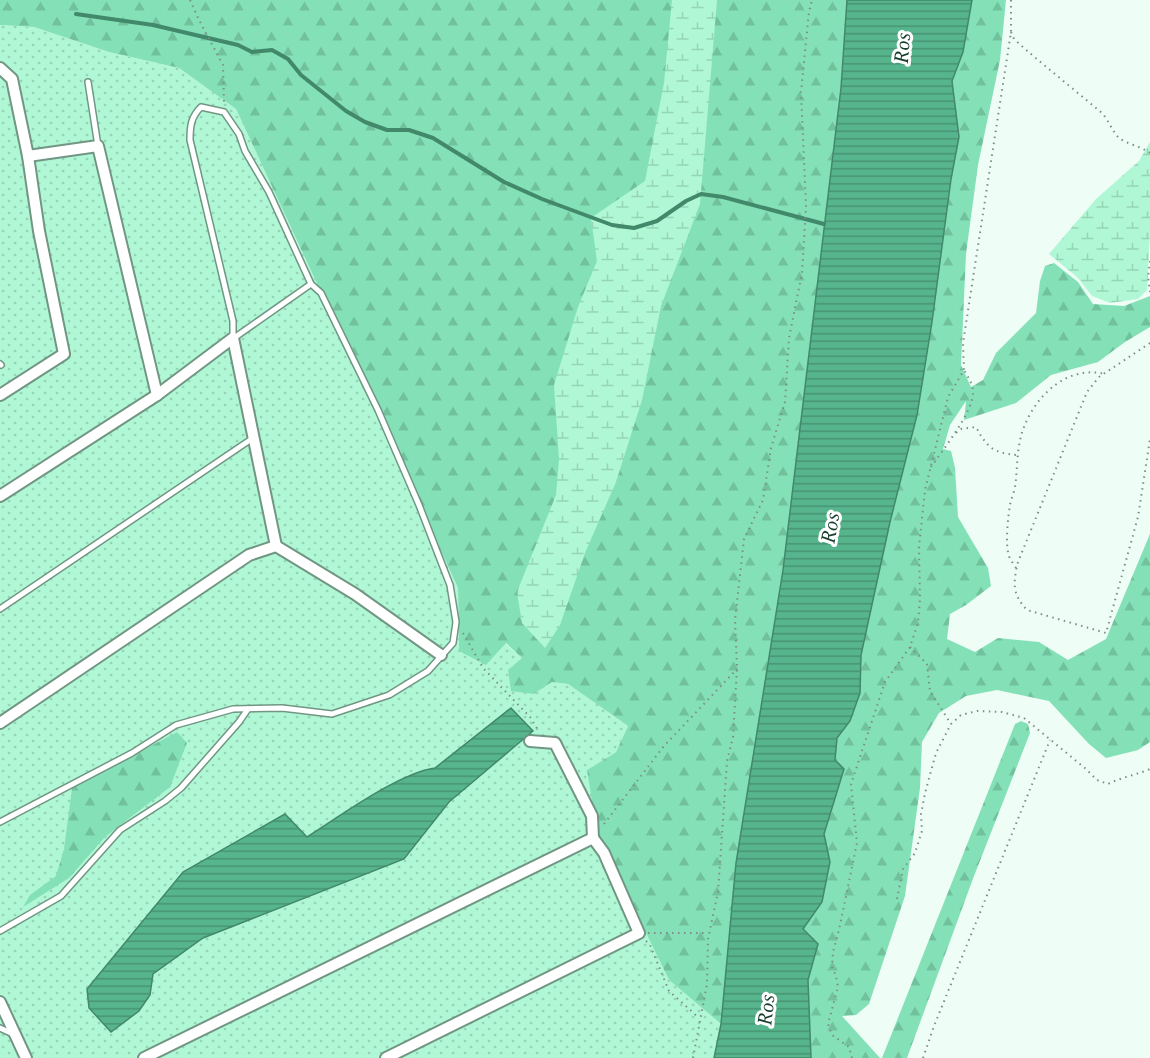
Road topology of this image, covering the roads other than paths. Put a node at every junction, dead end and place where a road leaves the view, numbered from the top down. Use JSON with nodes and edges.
{"nodes":[{"id":1,"x":0,"y":68,"type":"edge"},
{"id":2,"x":88,"y":82,"type":"dead end"},
{"id":3,"x":98,"y":146,"type":"junction"},
{"id":4,"x":28,"y":156,"type":"junction"},
{"id":5,"x":311,"y":284,"type":"junction"},
{"id":6,"x":233,"y":338,"type":"junction"},
{"id":7,"x":0,"y":395,"type":"edge"},
{"id":8,"x":157,"y":395,"type":"junction"},
{"id":9,"x":254,"y":437,"type":"junction"},
{"id":10,"x":0,"y":496,"type":"edge"},
{"id":11,"x":276,"y":546,"type":"junction"},
{"id":12,"x":0,"y":609,"type":"edge"},
{"id":13,"x":441,"y":656,"type":"junction"},
{"id":14,"x":248,"y":709,"type":"junction"},
{"id":15,"x":0,"y":723,"type":"edge"},
{"id":16,"x":530,"y":741,"type":"dead end"},
{"id":17,"x":0,"y":822,"type":"edge"},
{"id":18,"x":593,"y":838,"type":"junction"},
{"id":19,"x":0,"y":931,"type":"edge"},
{"id":20,"x":0,"y":1002,"type":"edge"},
{"id":21,"x":0,"y":1028,"type":"edge"},
{"id":22,"x":15,"y":1035,"type":"junction"},
{"id":23,"x":26,"y":1058,"type":"edge"},
{"id":24,"x":144,"y":1058,"type":"edge"},
{"id":25,"x":386,"y":1058,"type":"edge"}],
"edges":[{"from":1,"to":4,"type":"street"},
{"from":2,"to":3,"type":"lane"},
{"from":3,"to":4,"type":"street"},
{"from":3,"to":8,"type":"street"},
{"from":4,"to":7,"type":"street"},
{"from":5,"to":6,"type":"lane"},
{"from":5,"to":6,"type":"lane"},
{"from":5,"to":13,"type":"lane"},
{"from":6,"to":8,"type":"street"},
{"from":6,"to":9,"type":"street"},
{"from":8,"to":10,"type":"street"},
{"from":9,"to":11,"type":"street"},
{"from":9,"to":12,"type":"lane"},
{"from":11,"to":13,"type":"street"},
{"from":11,"to":15,"type":"street"},
{"from":13,"to":14,"type":"lane"},
{"from":14,"to":17,"type":"lane"},
{"from":14,"to":19,"type":"lane"},
{"from":16,"to":18,"type":"street"},
{"from":18,"to":24,"type":"street"},
{"from":18,"to":25,"type":"street"},
{"from":20,"to":22,"type":"street"},
{"from":21,"to":22,"type":"lane"},
{"from":22,"to":23,"type":"street"}]}
